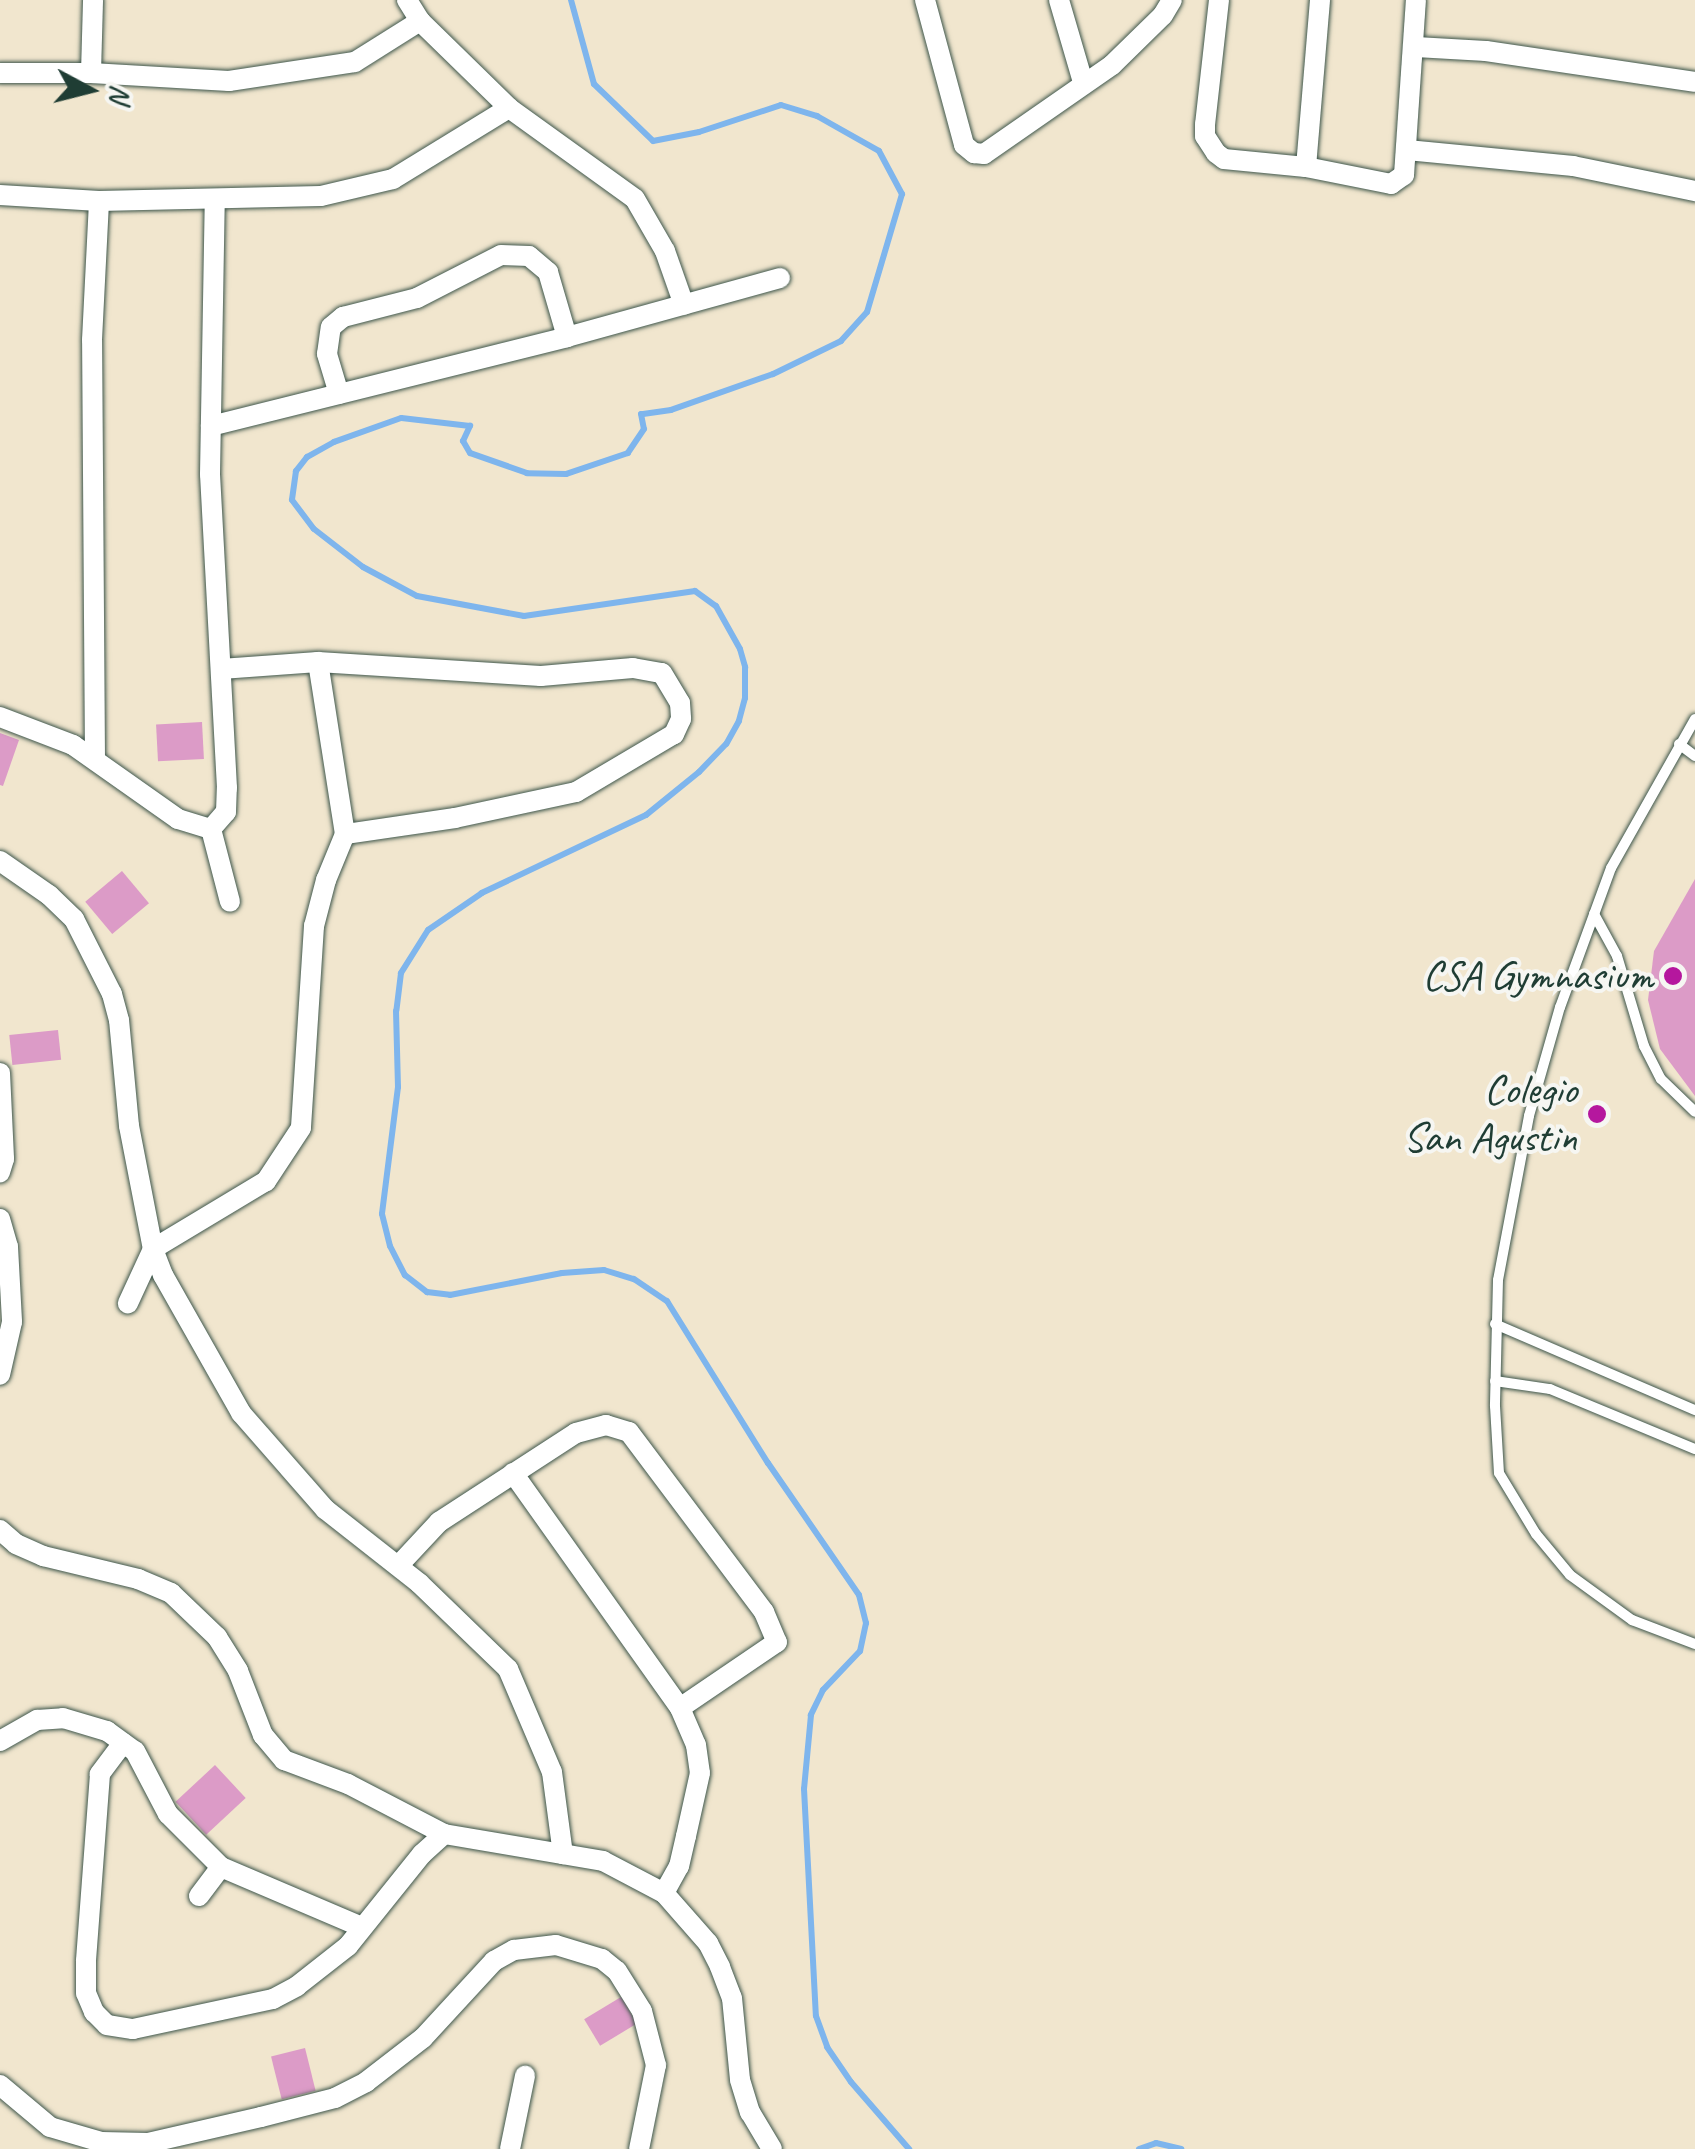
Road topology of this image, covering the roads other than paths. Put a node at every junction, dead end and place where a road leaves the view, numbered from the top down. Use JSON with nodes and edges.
{"nodes":[{"id":1,"x":93,"y":0,"type":"edge"},
{"id":2,"x":407,"y":0,"type":"edge"},
{"id":3,"x":926,"y":0,"type":"edge"},
{"id":4,"x":1060,"y":0,"type":"edge"},
{"id":5,"x":1172,"y":0,"type":"edge"},
{"id":6,"x":1219,"y":0,"type":"edge"},
{"id":7,"x":1320,"y":0,"type":"edge"},
{"id":8,"x":1416,"y":0,"type":"edge"},
{"id":9,"x":420,"y":22,"type":"junction"},
{"id":10,"x":1416,"y":47,"type":"junction"},
{"id":11,"x":91,"y":73,"type":"junction"},
{"id":12,"x":0,"y":74,"type":"edge"},
{"id":13,"x":1083,"y":82,"type":"junction"},
{"id":14,"x":1695,"y":82,"type":"edge"},
{"id":15,"x":509,"y":108,"type":"junction"},
{"id":16,"x":1407,"y":150,"type":"junction"},
{"id":17,"x":1306,"y":167,"type":"junction"},
{"id":18,"x":1695,"y":190,"type":"edge"},
{"id":19,"x":0,"y":195,"type":"edge"},
{"id":20,"x":98,"y":201,"type":"junction"},
{"id":21,"x":215,"y":201,"type":"junction"},
{"id":22,"x":780,"y":278,"type":"dead end"},
{"id":23,"x":684,"y":305,"type":"junction"},
{"id":24,"x":567,"y":337,"type":"junction"},
{"id":25,"x":339,"y":394,"type":"junction"},
{"id":26,"x":211,"y":426,"type":"junction"},
{"id":27,"x":318,"y":662,"type":"junction"},
{"id":28,"x":221,"y":668,"type":"junction"},
{"id":29,"x":0,"y":718,"type":"edge"},
{"id":30,"x":1695,"y":719,"type":"edge"},
{"id":31,"x":1679,"y":744,"type":"junction"},
{"id":32,"x":1695,"y":756,"type":"edge"},
{"id":33,"x":96,"y":759,"type":"junction"},
{"id":34,"x":211,"y":829,"type":"junction"},
{"id":35,"x":345,"y":834,"type":"junction"},
{"id":36,"x":0,"y":861,"type":"edge"},
{"id":37,"x":230,"y":902,"type":"dead end"},
{"id":38,"x":1594,"y":914,"type":"junction"},
{"id":39,"x":0,"y":1073,"type":"edge"},
{"id":40,"x":1695,"y":1112,"type":"edge"},
{"id":41,"x":0,"y":1172,"type":"edge"},
{"id":42,"x":0,"y":1219,"type":"edge"},
{"id":43,"x":153,"y":1249,"type":"junction"},
{"id":44,"x":128,"y":1303,"type":"dead end"},
{"id":45,"x":1495,"y":1324,"type":"junction"},
{"id":46,"x":0,"y":1375,"type":"edge"},
{"id":47,"x":1495,"y":1381,"type":"junction"},
{"id":48,"x":1695,"y":1410,"type":"edge"},
{"id":49,"x":1695,"y":1449,"type":"edge"},
{"id":50,"x":514,"y":1473,"type":"junction"},
{"id":51,"x":0,"y":1530,"type":"edge"},
{"id":52,"x":398,"y":1566,"type":"junction"},
{"id":53,"x":1695,"y":1644,"type":"edge"},
{"id":54,"x":680,"y":1708,"type":"junction"},
{"id":55,"x":0,"y":1741,"type":"edge"},
{"id":56,"x":124,"y":1742,"type":"junction"},
{"id":57,"x":444,"y":1834,"type":"junction"},
{"id":58,"x":564,"y":1854,"type":"junction"},
{"id":59,"x":222,"y":1867,"type":"junction"},
{"id":60,"x":664,"y":1893,"type":"junction"},
{"id":61,"x":200,"y":1896,"type":"dead end"},
{"id":62,"x":362,"y":1927,"type":"junction"},
{"id":63,"x":526,"y":2076,"type":"dead end"},
{"id":64,"x":0,"y":2085,"type":"edge"},
{"id":65,"x":510,"y":2149,"type":"edge"},
{"id":66,"x":639,"y":2149,"type":"edge"},
{"id":67,"x":772,"y":2149,"type":"edge"}],
"edges":[{"from":1,"to":11,"type":"street"},
{"from":2,"to":9,"type":"street"},
{"from":3,"to":13,"type":"street"},
{"from":4,"to":13,"type":"street"},
{"from":5,"to":13,"type":"street"},
{"from":6,"to":17,"type":"street"},
{"from":7,"to":17,"type":"street"},
{"from":8,"to":10,"type":"street"},
{"from":9,"to":11,"type":"street"},
{"from":9,"to":15,"type":"street"},
{"from":10,"to":14,"type":"street"},
{"from":10,"to":16,"type":"street"},
{"from":11,"to":12,"type":"street"},
{"from":15,"to":21,"type":"street"},
{"from":15,"to":23,"type":"street"},
{"from":16,"to":17,"type":"street"},
{"from":16,"to":18,"type":"street"},
{"from":19,"to":20,"type":"street"},
{"from":20,"to":21,"type":"street"},
{"from":20,"to":33,"type":"street"},
{"from":21,"to":26,"type":"street"},
{"from":22,"to":23,"type":"street"},
{"from":23,"to":24,"type":"street"},
{"from":24,"to":25,"type":"street"},
{"from":24,"to":25,"type":"street"},
{"from":25,"to":26,"type":"street"},
{"from":26,"to":28,"type":"street"},
{"from":27,"to":28,"type":"street"},
{"from":27,"to":35,"type":"street"},
{"from":27,"to":35,"type":"street"},
{"from":28,"to":34,"type":"street"},
{"from":29,"to":33,"type":"street"},
{"from":30,"to":31,"type":"lane"},
{"from":31,"to":32,"type":"lane"},
{"from":31,"to":38,"type":"lane"},
{"from":33,"to":34,"type":"street"},
{"from":34,"to":37,"type":"street"},
{"from":35,"to":43,"type":"street"},
{"from":36,"to":43,"type":"street"},
{"from":38,"to":40,"type":"lane"},
{"from":38,"to":45,"type":"lane"},
{"from":39,"to":41,"type":"street"},
{"from":42,"to":46,"type":"street"},
{"from":43,"to":44,"type":"street"},
{"from":43,"to":52,"type":"street"},
{"from":45,"to":47,"type":"lane"},
{"from":45,"to":48,"type":"lane"},
{"from":47,"to":49,"type":"lane"},
{"from":47,"to":53,"type":"lane"},
{"from":50,"to":52,"type":"street"},
{"from":50,"to":54,"type":"street"},
{"from":50,"to":54,"type":"street"},
{"from":51,"to":57,"type":"street"},
{"from":52,"to":58,"type":"street"},
{"from":54,"to":60,"type":"street"},
{"from":55,"to":56,"type":"street"},
{"from":56,"to":59,"type":"street"},
{"from":56,"to":62,"type":"street"},
{"from":57,"to":58,"type":"street"},
{"from":57,"to":62,"type":"street"},
{"from":58,"to":60,"type":"street"},
{"from":59,"to":61,"type":"street"},
{"from":59,"to":62,"type":"street"},
{"from":60,"to":67,"type":"street"},
{"from":63,"to":65,"type":"street"},
{"from":64,"to":66,"type":"street"}]}
